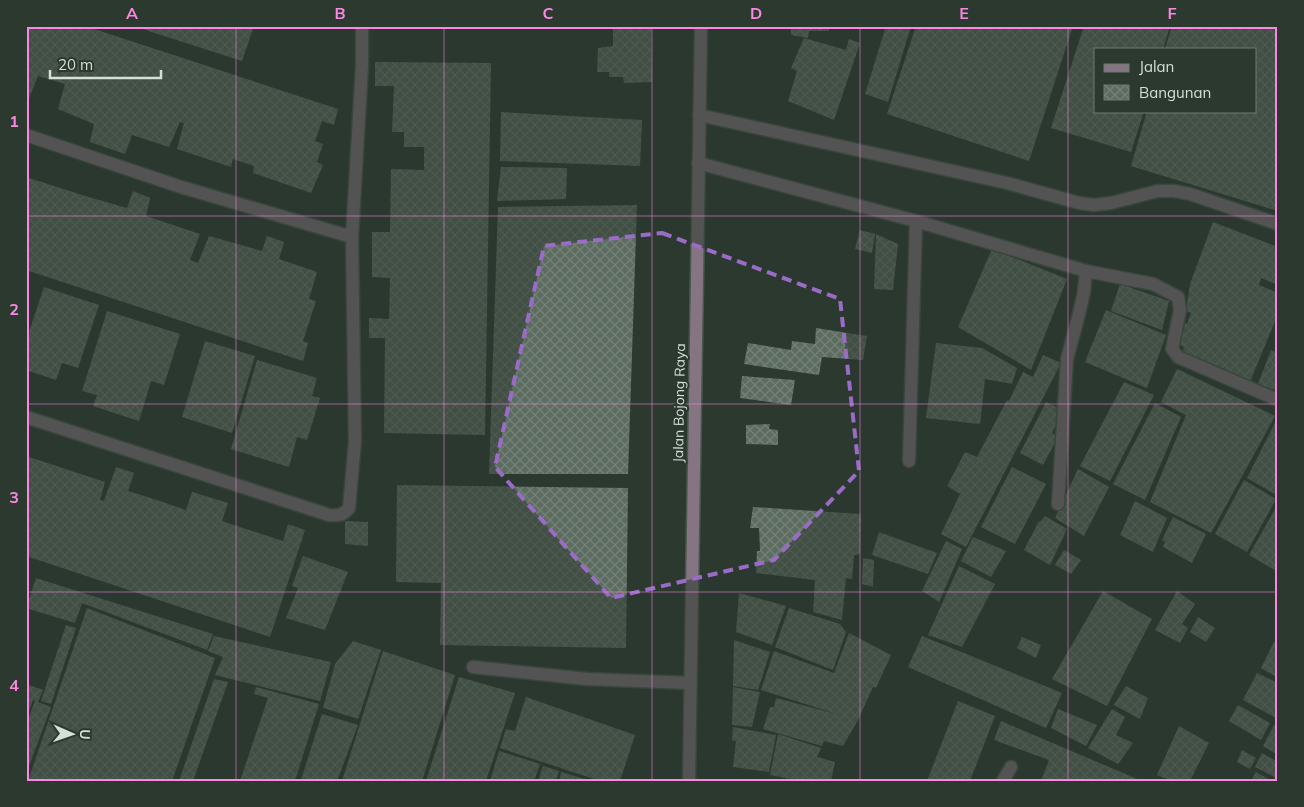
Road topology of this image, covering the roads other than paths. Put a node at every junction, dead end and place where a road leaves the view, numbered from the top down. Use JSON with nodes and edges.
{"nodes":[{"id":1,"x":362,"y":26,"type":"edge"},
{"id":2,"x":701,"y":26,"type":"edge"},
{"id":3,"x":699,"y":115,"type":"junction"},
{"id":4,"x":26,"y":135,"type":"edge"},
{"id":5,"x":698,"y":162,"type":"junction"},
{"id":6,"x":916,"y":221,"type":"junction"},
{"id":7,"x":1278,"y":224,"type":"edge"},
{"id":8,"x":352,"y":236,"type":"junction"},
{"id":9,"x":1086,"y":271,"type":"junction"},
{"id":10,"x":1278,"y":400,"type":"edge"},
{"id":11,"x":26,"y":417,"type":"edge"},
{"id":12,"x":909,"y":461,"type":"dead end"},
{"id":13,"x":1058,"y":504,"type":"dead end"},
{"id":14,"x":474,"y":667,"type":"dead end"},
{"id":15,"x":690,"y":683,"type":"junction"},
{"id":16,"x":1010,"y":767,"type":"dead end"},
{"id":17,"x":689,"y":781,"type":"edge"},
{"id":18,"x":1003,"y":781,"type":"edge"}],
"edges":[{"from":1,"to":8,"type":"street"},
{"from":2,"to":3,"type":"street","name":"Jalan Bojong Raya"},
{"from":3,"to":5,"type":"street","name":"Jalan Bojong Raya"},
{"from":3,"to":7,"type":"street"},
{"from":4,"to":8,"type":"street"},
{"from":5,"to":6,"type":"street"},
{"from":5,"to":15,"type":"street","name":"Jalan Bojong Raya"},
{"from":6,"to":9,"type":"street"},
{"from":6,"to":12,"type":"street"},
{"from":8,"to":11,"type":"street"},
{"from":9,"to":10,"type":"street"},
{"from":9,"to":13,"type":"street"},
{"from":14,"to":15,"type":"street"},
{"from":15,"to":17,"type":"street","name":"Jalan Bojong Raya"},
{"from":16,"to":18,"type":"street"}]}
